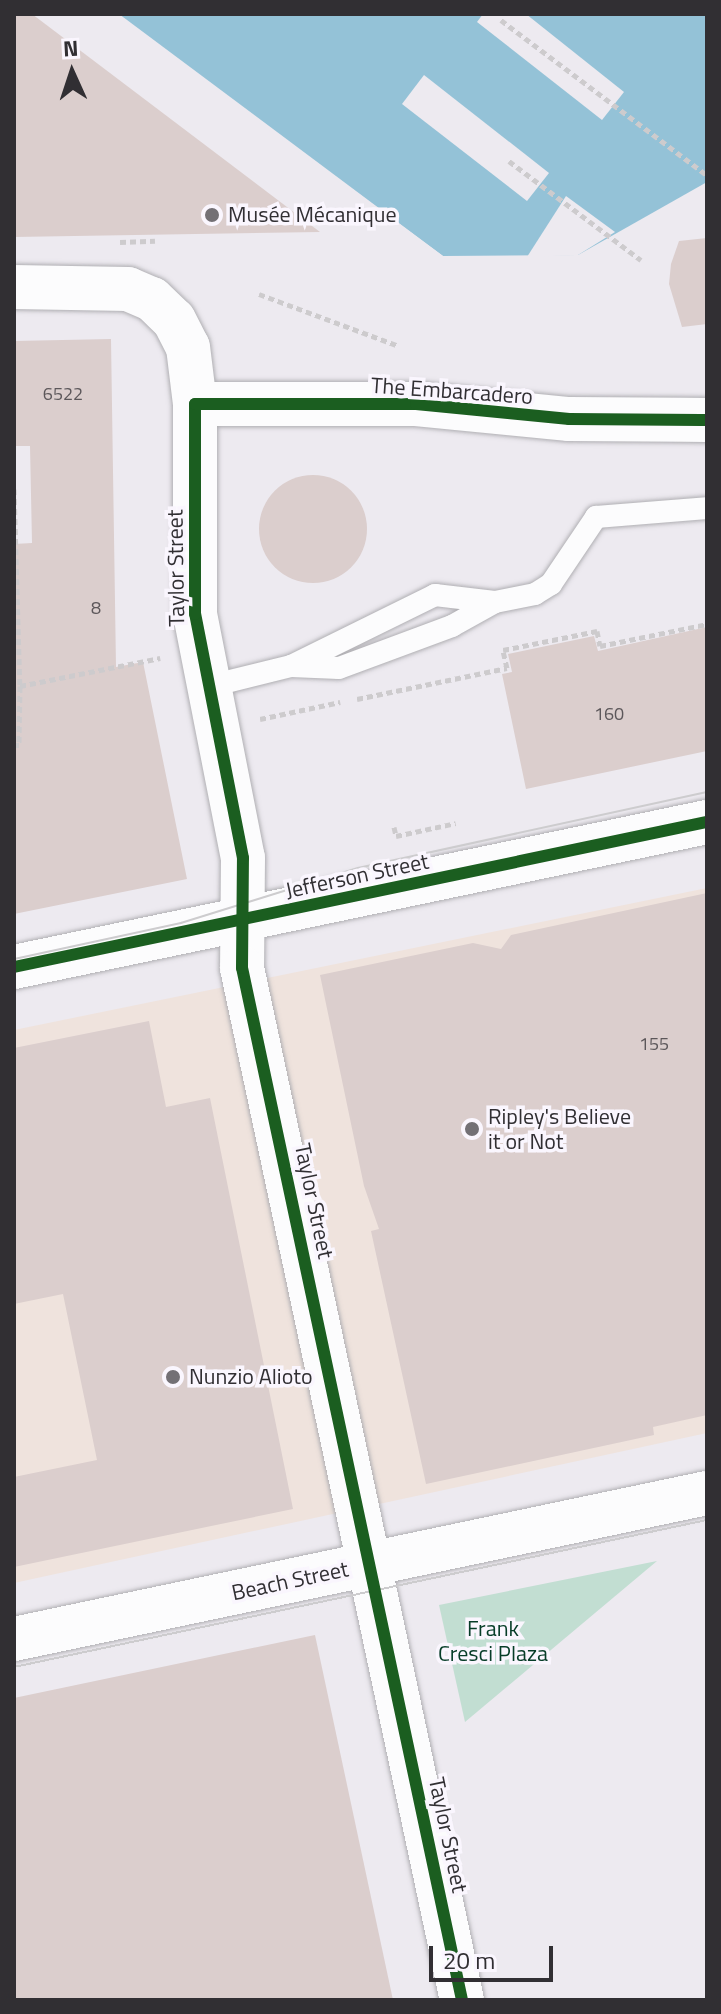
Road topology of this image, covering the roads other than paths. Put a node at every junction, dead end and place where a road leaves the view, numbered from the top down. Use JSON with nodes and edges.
{"nodes":[{"id":1,"x":14,"y":287,"type":"edge"},
{"id":2,"x":195,"y":404,"type":"junction"},
{"id":3,"x":707,"y":420,"type":"edge"},
{"id":4,"x":707,"y":508,"type":"edge"},
{"id":5,"x":495,"y":602,"type":"junction"},
{"id":6,"x":291,"y":666,"type":"junction"},
{"id":7,"x":202,"y":669,"type":"junction"},
{"id":8,"x":707,"y":822,"type":"edge"},
{"id":9,"x":244,"y":919,"type":"junction"},
{"id":10,"x":14,"y":967,"type":"edge"},
{"id":11,"x":707,"y":1493,"type":"edge"},
{"id":12,"x":370,"y":1564,"type":"junction"},
{"id":13,"x":14,"y":1639,"type":"edge"},
{"id":14,"x":462,"y":2000,"type":"edge"}],
"edges":[{"from":1,"to":2,"type":"street"},
{"from":2,"to":3,"type":"street","name":"The Embarcadero"},
{"from":2,"to":7,"type":"street","name":"Taylor Street"},
{"from":4,"to":5,"type":"lane"},
{"from":5,"to":6,"type":"lane"},
{"from":5,"to":6,"type":"lane"},
{"from":6,"to":7,"type":"lane"},
{"from":7,"to":9,"type":"street","name":"Taylor Street"},
{"from":8,"to":9,"type":"street","name":"Jefferson Street"},
{"from":9,"to":10,"type":"street","name":"Jefferson Street"},
{"from":9,"to":12,"type":"street","name":"Taylor Street"},
{"from":11,"to":12,"type":"street","name":"Beach Street"},
{"from":12,"to":13,"type":"street","name":"Beach Street"},
{"from":12,"to":14,"type":"street","name":"Taylor Street"}]}
